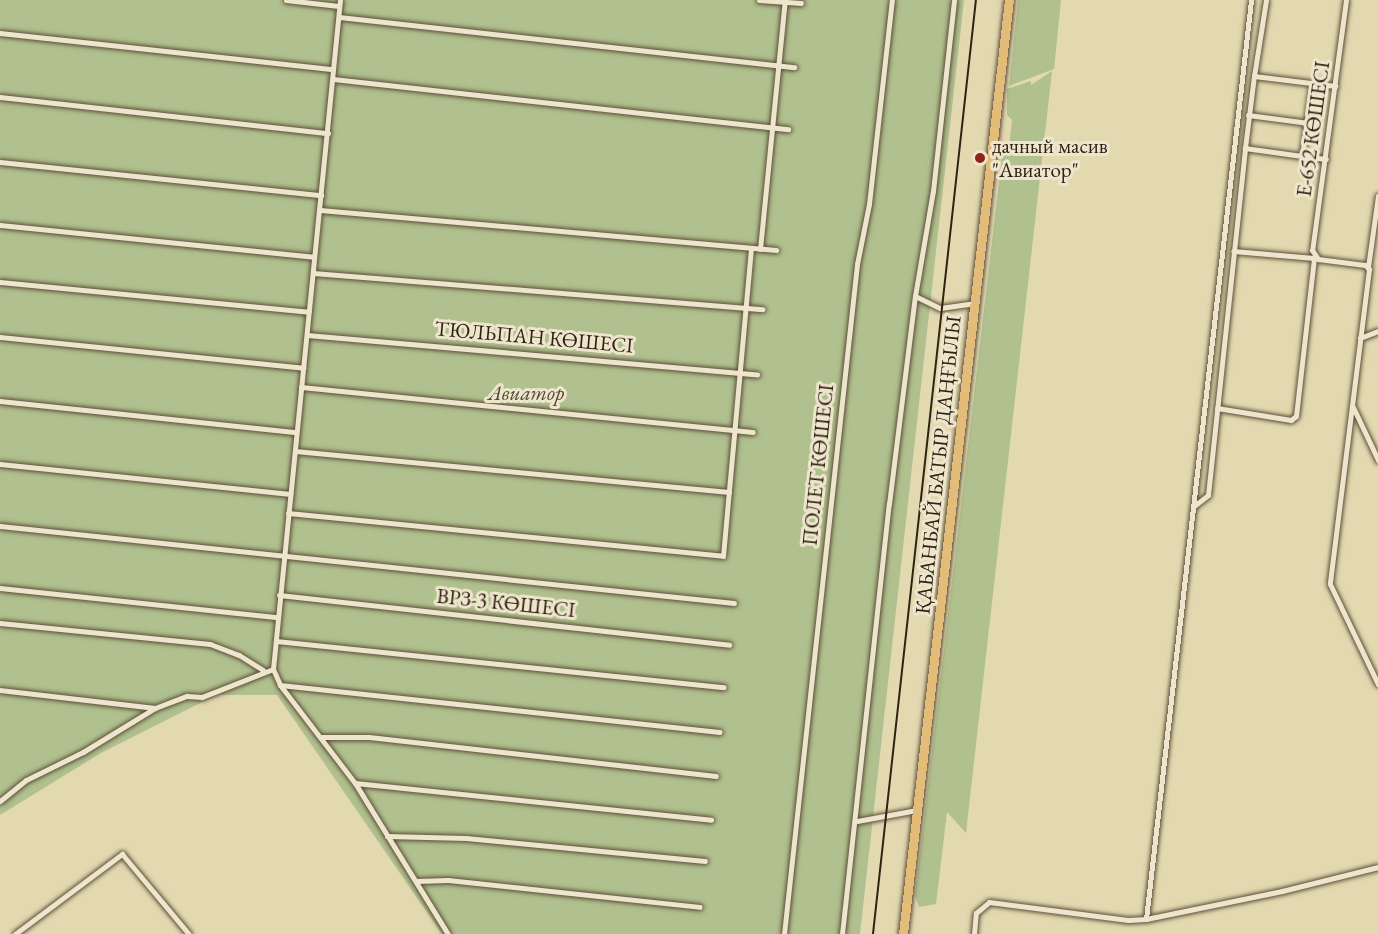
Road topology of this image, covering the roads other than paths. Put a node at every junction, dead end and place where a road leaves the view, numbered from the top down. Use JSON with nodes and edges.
{"nodes":[{"id":1,"x":286,"y":0,"type":"edge"},
{"id":2,"x":759,"y":0,"type":"edge"},
{"id":3,"x":892,"y":0,"type":"edge"},
{"id":4,"x":954,"y":0,"type":"edge"},
{"id":5,"x":1010,"y":0,"type":"edge"},
{"id":6,"x":1251,"y":0,"type":"edge"},
{"id":7,"x":1266,"y":0,"type":"edge"},
{"id":8,"x":1346,"y":0,"type":"edge"},
{"id":9,"x":785,"y":1,"type":"edge"},
{"id":10,"x":339,"y":3,"type":"edge"},
{"id":11,"x":801,"y":3,"type":"dead end"},
{"id":12,"x":339,"y":16,"type":"junction"},
{"id":13,"x":0,"y":33,"type":"edge"},
{"id":14,"x":780,"y":66,"type":"junction"},
{"id":15,"x":794,"y":67,"type":"dead end"},
{"id":16,"x":333,"y":69,"type":"junction"},
{"id":17,"x":1254,"y":76,"type":"junction"},
{"id":18,"x":333,"y":79,"type":"junction"},
{"id":19,"x":1312,"y":84,"type":"junction"},
{"id":20,"x":1335,"y":86,"type":"junction"},
{"id":21,"x":0,"y":97,"type":"edge"},
{"id":22,"x":1248,"y":115,"type":"junction"},
{"id":23,"x":1308,"y":123,"type":"junction"},
{"id":24,"x":771,"y":128,"type":"junction"},
{"id":25,"x":788,"y":129,"type":"dead end"},
{"id":26,"x":328,"y":133,"type":"junction"},
{"id":27,"x":1245,"y":148,"type":"junction"},
{"id":28,"x":1302,"y":156,"type":"junction"},
{"id":29,"x":1326,"y":159,"type":"junction"},
{"id":30,"x":0,"y":162,"type":"edge"},
{"id":31,"x":321,"y":195,"type":"junction"},
{"id":32,"x":1378,"y":196,"type":"edge"},
{"id":33,"x":320,"y":210,"type":"junction"},
{"id":34,"x":0,"y":225,"type":"edge"},
{"id":35,"x":1377,"y":231,"type":"edge"},
{"id":36,"x":751,"y":248,"type":"junction"},
{"id":37,"x":760,"y":249,"type":"junction"},
{"id":38,"x":776,"y":250,"type":"dead end"},
{"id":39,"x":1233,"y":251,"type":"junction"},
{"id":40,"x":313,"y":258,"type":"junction"},
{"id":41,"x":1316,"y":259,"type":"junction"},
{"id":42,"x":1368,"y":267,"type":"junction"},
{"id":43,"x":313,"y":273,"type":"junction"},
{"id":44,"x":0,"y":282,"type":"edge"},
{"id":45,"x":915,"y":296,"type":"junction"},
{"id":46,"x":974,"y":303,"type":"junction"},
{"id":47,"x":745,"y":309,"type":"junction"},
{"id":48,"x":763,"y":309,"type":"dead end"},
{"id":49,"x":309,"y":312,"type":"junction"},
{"id":50,"x":1378,"y":331,"type":"edge"},
{"id":51,"x":307,"y":334,"type":"junction"},
{"id":52,"x":0,"y":337,"type":"edge"},
{"id":53,"x":1360,"y":338,"type":"junction"},
{"id":54,"x":303,"y":368,"type":"junction"},
{"id":55,"x":739,"y":374,"type":"junction"},
{"id":56,"x":757,"y":374,"type":"dead end"},
{"id":57,"x":301,"y":387,"type":"junction"},
{"id":58,"x":0,"y":401,"type":"edge"},
{"id":59,"x":1353,"y":406,"type":"junction"},
{"id":60,"x":1217,"y":408,"type":"junction"},
{"id":61,"x":736,"y":431,"type":"junction"},
{"id":62,"x":296,"y":432,"type":"junction"},
{"id":63,"x":753,"y":432,"type":"dead end"},
{"id":64,"x":295,"y":451,"type":"junction"},
{"id":65,"x":1378,"y":460,"type":"edge"},
{"id":66,"x":0,"y":464,"type":"edge"},
{"id":67,"x":729,"y":492,"type":"junction"},
{"id":68,"x":290,"y":494,"type":"junction"},
{"id":69,"x":1194,"y":507,"type":"junction"},
{"id":70,"x":288,"y":513,"type":"junction"},
{"id":71,"x":0,"y":526,"type":"edge"},
{"id":72,"x":284,"y":555,"type":"junction"},
{"id":73,"x":0,"y":588,"type":"edge"},
{"id":74,"x":279,"y":595,"type":"junction"},
{"id":75,"x":734,"y":603,"type":"dead end"},
{"id":76,"x":277,"y":617,"type":"junction"},
{"id":77,"x":0,"y":623,"type":"edge"},
{"id":78,"x":276,"y":641,"type":"junction"},
{"id":79,"x":729,"y":645,"type":"dead end"},
{"id":80,"x":273,"y":669,"type":"junction"},
{"id":81,"x":263,"y":670,"type":"junction"},
{"id":82,"x":280,"y":685,"type":"junction"},
{"id":83,"x":1378,"y":685,"type":"edge"},
{"id":84,"x":724,"y":687,"type":"dead end"},
{"id":85,"x":0,"y":690,"type":"edge"},
{"id":86,"x":155,"y":708,"type":"junction"},
{"id":87,"x":719,"y":732,"type":"dead end"},
{"id":88,"x":322,"y":737,"type":"junction"},
{"id":89,"x":716,"y":776,"type":"dead end"},
{"id":90,"x":355,"y":783,"type":"junction"},
{"id":91,"x":0,"y":801,"type":"edge"},
{"id":92,"x":918,"y":810,"type":"junction"},
{"id":93,"x":711,"y":820,"type":"dead end"},
{"id":94,"x":857,"y":821,"type":"junction"},
{"id":95,"x":387,"y":836,"type":"junction"},
{"id":96,"x":705,"y":861,"type":"dead end"},
{"id":97,"x":1378,"y":867,"type":"edge"},
{"id":98,"x":416,"y":881,"type":"junction"},
{"id":99,"x":700,"y":907,"type":"dead end"},
{"id":100,"x":1146,"y":919,"type":"junction"},
{"id":101,"x":15,"y":934,"type":"edge"},
{"id":102,"x":189,"y":934,"type":"edge"},
{"id":103,"x":448,"y":934,"type":"edge"},
{"id":104,"x":784,"y":934,"type":"edge"},
{"id":105,"x":842,"y":934,"type":"edge"},
{"id":106,"x":903,"y":934,"type":"edge"},
{"id":107,"x":974,"y":934,"type":"edge"}],
"edges":[{"from":1,"to":10,"type":"street"},
{"from":2,"to":9,"type":"street"},
{"from":3,"to":104,"type":"street","name":"ПОЛЕТ КӨШЕСІ"},
{"from":4,"to":45,"type":"street"},
{"from":5,"to":46,"type":"main road","name":"ҚАБАНБАЙ БАТЫР ДАҢҒЫЛЫ"},
{"from":6,"to":69,"type":"street"},
{"from":7,"to":17,"type":"street"},
{"from":8,"to":20,"type":"street","name":"Е-652 КӨШЕСІ"},
{"from":9,"to":11,"type":"street"},
{"from":9,"to":14,"type":"street"},
{"from":10,"to":12,"type":"street"},
{"from":12,"to":14,"type":"street"},
{"from":12,"to":16,"type":"street"},
{"from":13,"to":16,"type":"street"},
{"from":14,"to":15,"type":"street"},
{"from":14,"to":24,"type":"street"},
{"from":16,"to":18,"type":"street"},
{"from":17,"to":19,"type":"street"},
{"from":17,"to":22,"type":"street"},
{"from":18,"to":24,"type":"street"},
{"from":18,"to":26,"type":"street"},
{"from":19,"to":20,"type":"street"},
{"from":19,"to":23,"type":"street"},
{"from":20,"to":29,"type":"street","name":"Е-652 КӨШЕСІ"},
{"from":21,"to":26,"type":"street"},
{"from":22,"to":23,"type":"street"},
{"from":22,"to":27,"type":"street"},
{"from":23,"to":28,"type":"street"},
{"from":24,"to":25,"type":"street"},
{"from":24,"to":37,"type":"street"},
{"from":26,"to":31,"type":"street"},
{"from":27,"to":28,"type":"street"},
{"from":27,"to":39,"type":"street"},
{"from":28,"to":29,"type":"street"},
{"from":29,"to":41,"type":"street","name":"Е-652 КӨШЕСІ"},
{"from":30,"to":31,"type":"street"},
{"from":31,"to":33,"type":"street"},
{"from":32,"to":35,"type":"street"},
{"from":33,"to":36,"type":"street"},
{"from":33,"to":40,"type":"street"},
{"from":34,"to":40,"type":"street"},
{"from":35,"to":42,"type":"street"},
{"from":36,"to":37,"type":"street"},
{"from":36,"to":47,"type":"street"},
{"from":37,"to":38,"type":"street"},
{"from":39,"to":41,"type":"street"},
{"from":39,"to":60,"type":"street"},
{"from":40,"to":43,"type":"street"},
{"from":41,"to":42,"type":"street"},
{"from":41,"to":60,"type":"street","name":"Е-652 КӨШЕСІ"},
{"from":42,"to":53,"type":"street"},
{"from":43,"to":47,"type":"street"},
{"from":43,"to":49,"type":"street"},
{"from":44,"to":49,"type":"street"},
{"from":45,"to":46,"type":"street"},
{"from":45,"to":94,"type":"street"},
{"from":46,"to":92,"type":"main road","name":"ҚАБАНБАЙ БАТЫР ДАҢҒЫЛЫ"},
{"from":47,"to":48,"type":"street"},
{"from":47,"to":55,"type":"street"},
{"from":49,"to":51,"type":"street"},
{"from":50,"to":53,"type":"street"},
{"from":51,"to":54,"type":"street"},
{"from":51,"to":55,"type":"street","name":"ТЮЛЬПАН КӨШЕСІ"},
{"from":52,"to":54,"type":"street"},
{"from":53,"to":59,"type":"street"},
{"from":54,"to":57,"type":"street"},
{"from":55,"to":56,"type":"street","name":"ТЮЛЬПАН КӨШЕСІ"},
{"from":55,"to":61,"type":"street"},
{"from":57,"to":61,"type":"street"},
{"from":57,"to":62,"type":"street"},
{"from":58,"to":62,"type":"street"},
{"from":59,"to":65,"type":"street"},
{"from":59,"to":83,"type":"street"},
{"from":60,"to":69,"type":"street"},
{"from":61,"to":63,"type":"street"},
{"from":61,"to":67,"type":"street"},
{"from":62,"to":64,"type":"street"},
{"from":64,"to":67,"type":"street"},
{"from":64,"to":68,"type":"street"},
{"from":66,"to":68,"type":"street"},
{"from":67,"to":70,"type":"street"},
{"from":68,"to":70,"type":"street"},
{"from":69,"to":100,"type":"street"},
{"from":70,"to":72,"type":"street"},
{"from":71,"to":72,"type":"street"},
{"from":72,"to":74,"type":"street"},
{"from":72,"to":75,"type":"street"},
{"from":73,"to":76,"type":"street"},
{"from":74,"to":76,"type":"street"},
{"from":74,"to":79,"type":"street","name":"ВРЗ-3 КӨШЕСІ"},
{"from":76,"to":78,"type":"street"},
{"from":77,"to":81,"type":"street"},
{"from":78,"to":80,"type":"street"},
{"from":78,"to":84,"type":"street"},
{"from":80,"to":81,"type":"street"},
{"from":80,"to":82,"type":"street"},
{"from":81,"to":86,"type":"street"},
{"from":82,"to":87,"type":"street"},
{"from":82,"to":88,"type":"street"},
{"from":85,"to":86,"type":"street"},
{"from":86,"to":91,"type":"street"},
{"from":88,"to":89,"type":"street"},
{"from":88,"to":90,"type":"street"},
{"from":90,"to":93,"type":"street"},
{"from":90,"to":95,"type":"street"},
{"from":92,"to":94,"type":"street"},
{"from":92,"to":106,"type":"main road","name":"ҚАБАНБАЙ БАТЫР ДАҢҒЫЛЫ"},
{"from":94,"to":105,"type":"street"},
{"from":95,"to":96,"type":"street"},
{"from":95,"to":98,"type":"street"},
{"from":97,"to":100,"type":"street"},
{"from":98,"to":99,"type":"street"},
{"from":98,"to":103,"type":"street"},
{"from":100,"to":107,"type":"street"},
{"from":101,"to":102,"type":"street"}]}
